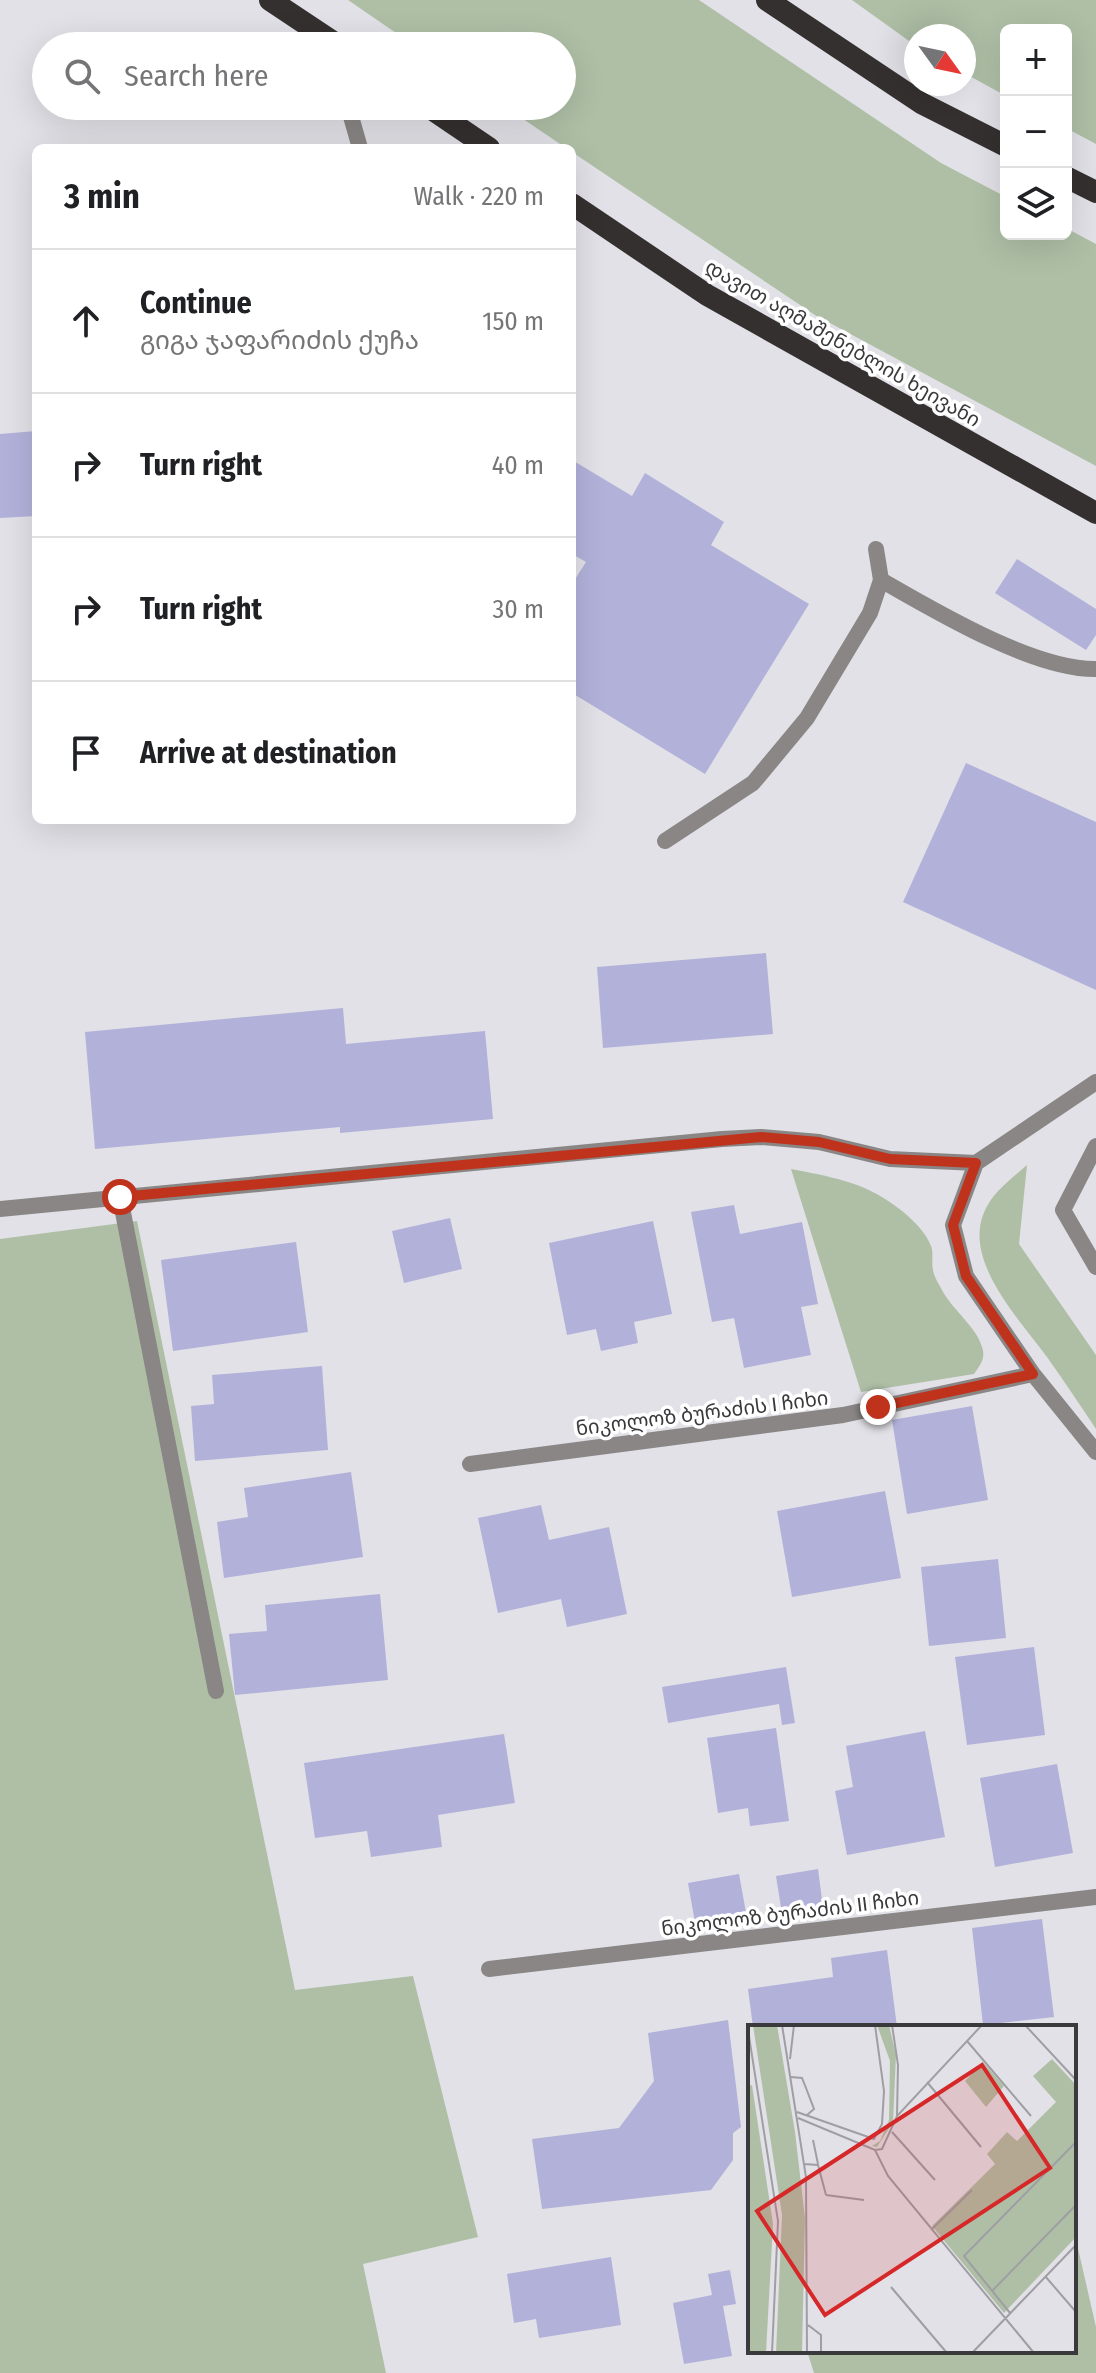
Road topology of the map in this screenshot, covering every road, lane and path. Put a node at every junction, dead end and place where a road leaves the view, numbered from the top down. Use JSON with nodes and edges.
{"nodes":[{"id":1,"x":270,"y":0,"type":"edge"},
{"id":2,"x":767,"y":0,"type":"edge"},
{"id":3,"x":315,"y":32,"type":"edge"},
{"id":4,"x":352,"y":120,"type":"edge"},
{"id":5,"x":448,"y":120,"type":"edge"},
{"id":6,"x":1000,"y":143,"type":"edge"},
{"id":7,"x":359,"y":144,"type":"edge"},
{"id":8,"x":483,"y":144,"type":"edge"},
{"id":9,"x":1072,"y":180,"type":"edge"},
{"id":10,"x":1096,"y":192,"type":"edge"},
{"id":11,"x":576,"y":207,"type":"edge"},
{"id":12,"x":1096,"y":513,"type":"edge"},
{"id":13,"x":876,"y":549,"type":"dead end"},
{"id":14,"x":881,"y":580,"type":"junction"},
{"id":15,"x":1096,"y":669,"type":"edge"},
{"id":16,"x":665,"y":841,"type":"dead end"},
{"id":17,"x":1096,"y":1082,"type":"edge"},
{"id":18,"x":1096,"y":1146,"type":"edge"},
{"id":19,"x":976,"y":1163,"type":"junction"},
{"id":20,"x":120,"y":1197,"type":"junction"},
{"id":21,"x":0,"y":1209,"type":"edge"},
{"id":22,"x":1096,"y":1267,"type":"edge"},
{"id":23,"x":1033,"y":1374,"type":"junction"},
{"id":24,"x":1096,"y":1452,"type":"edge"},
{"id":25,"x":470,"y":1464,"type":"dead end"},
{"id":26,"x":216,"y":1691,"type":"dead end"},
{"id":27,"x":1096,"y":1897,"type":"edge"},
{"id":28,"x":489,"y":1969,"type":"dead end"}],
"edges":[{"from":1,"to":3,"type":"highway"},
{"from":2,"to":6,"type":"highway"},
{"from":4,"to":7,"type":"street"},
{"from":5,"to":8,"type":"highway"},
{"from":9,"to":10,"type":"highway"},
{"from":11,"to":12,"type":"highway","name":"დავით აღმაშენებლის ხეივანი"},
{"from":13,"to":14,"type":"street"},
{"from":14,"to":15,"type":"street"},
{"from":14,"to":16,"type":"street"},
{"from":17,"to":19,"type":"street"},
{"from":18,"to":22,"type":"street"},
{"from":19,"to":20,"type":"street"},
{"from":19,"to":23,"type":"street"},
{"from":20,"to":21,"type":"street"},
{"from":20,"to":26,"type":"street"},
{"from":23,"to":24,"type":"street"},
{"from":23,"to":25,"type":"street","name":"ნიკოლოზ ბურაძის I ჩიხი"},
{"from":27,"to":28,"type":"street","name":"ნიკოლოზ ბურაძის II ჩიხი"}]}
